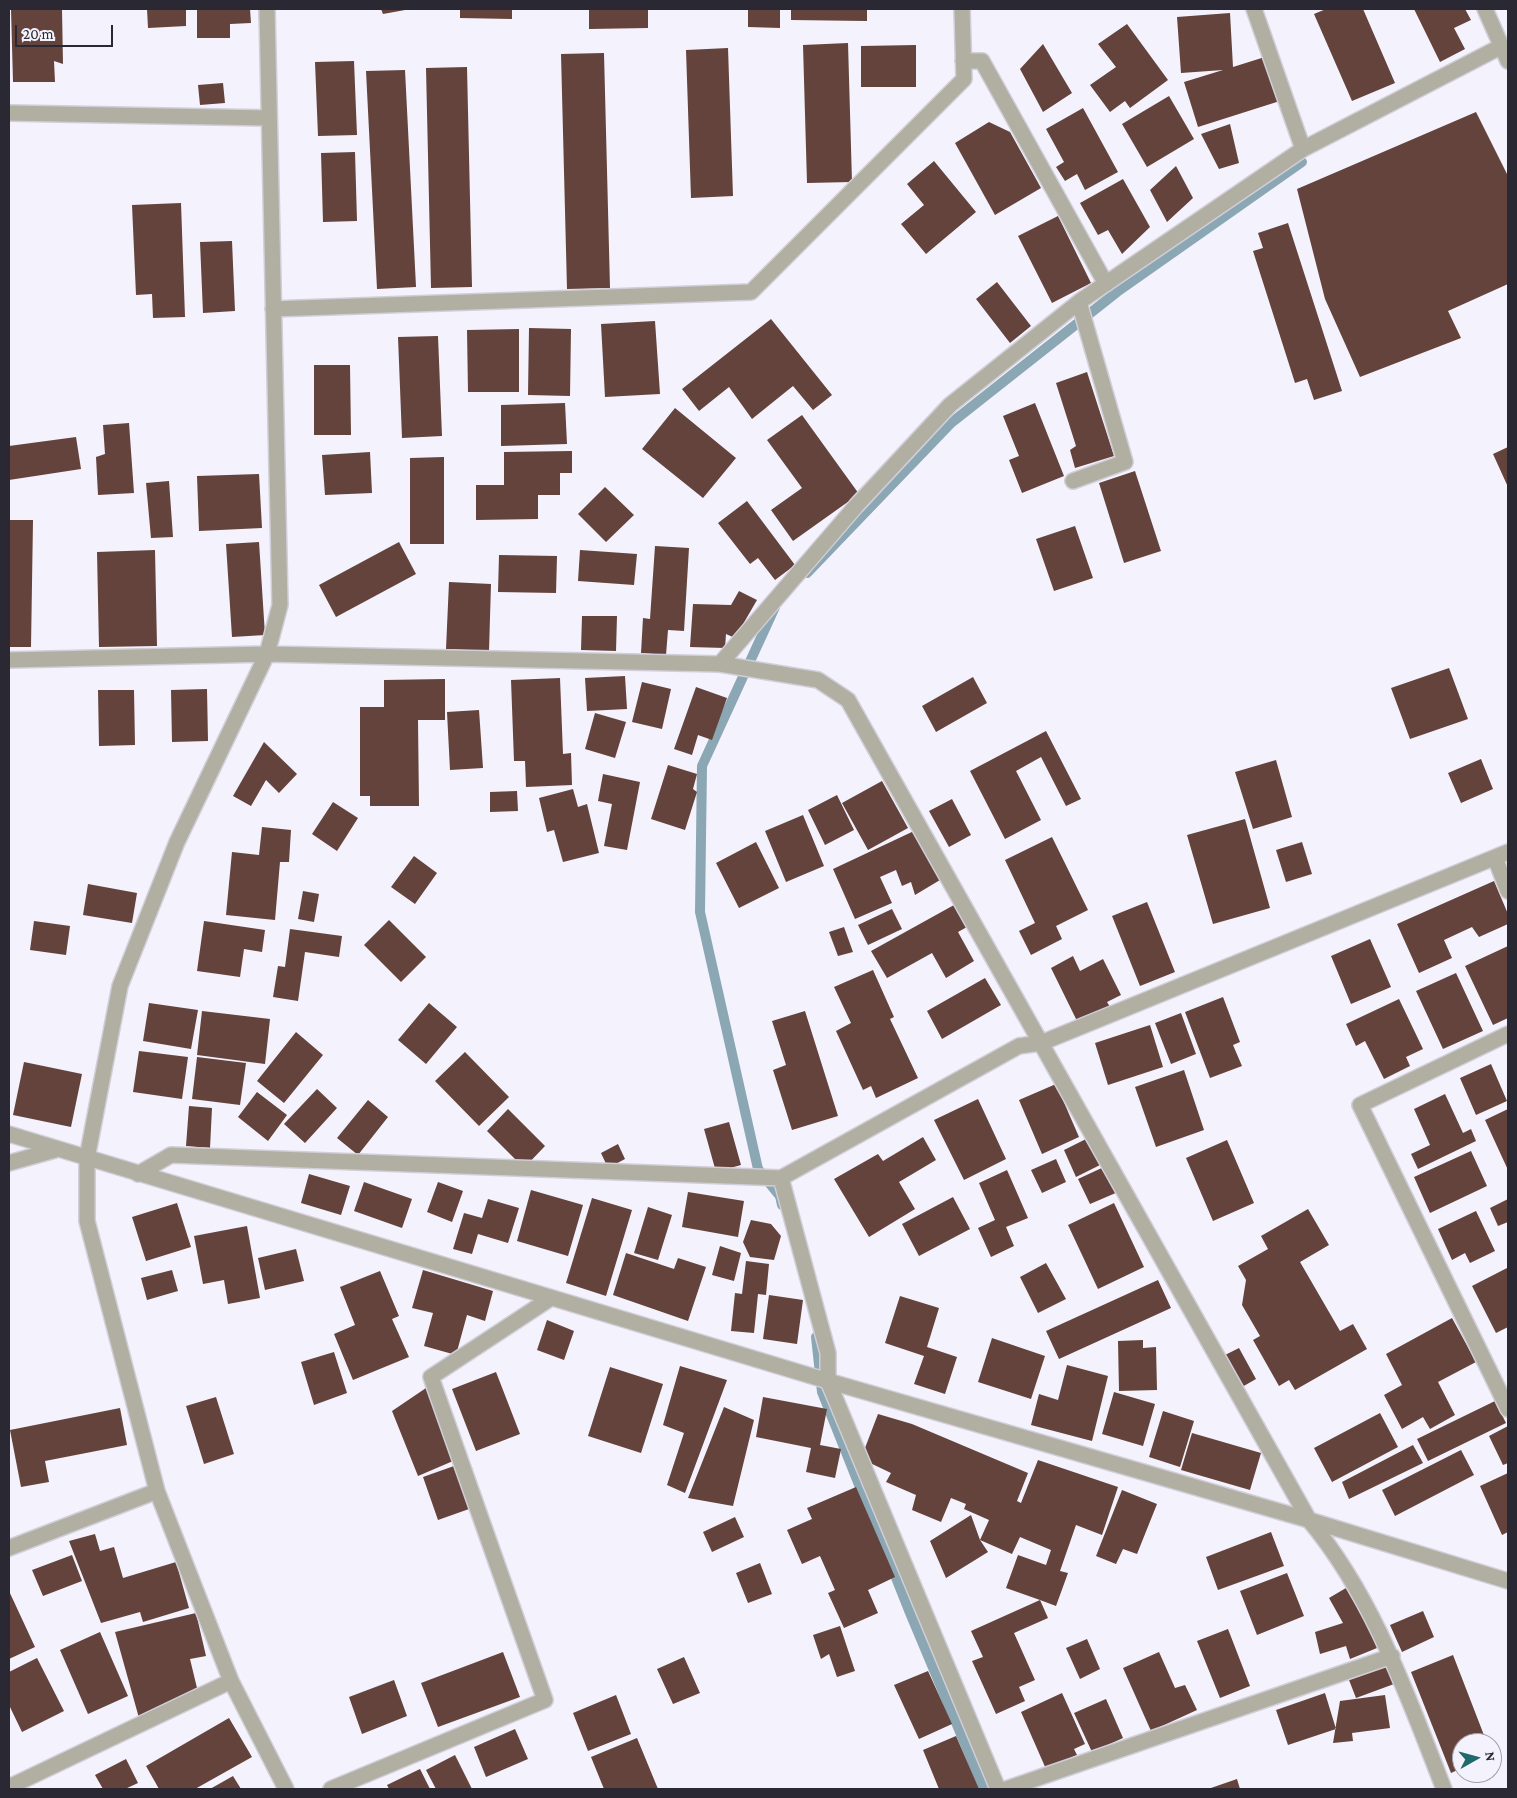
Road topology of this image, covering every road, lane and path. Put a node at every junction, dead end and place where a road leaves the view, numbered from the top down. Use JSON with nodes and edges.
{"nodes":[{"id":1,"x":267,"y":9,"type":"edge"},
{"id":2,"x":962,"y":9,"type":"edge"},
{"id":3,"x":1254,"y":9,"type":"edge"},
{"id":4,"x":1485,"y":9,"type":"edge"},
{"id":5,"x":1502,"y":46,"type":"junction"},
{"id":6,"x":963,"y":61,"type":"junction"},
{"id":7,"x":1508,"y":61,"type":"edge"},
{"id":8,"x":9,"y":113,"type":"edge"},
{"id":9,"x":268,"y":118,"type":"junction"},
{"id":10,"x":1303,"y":149,"type":"junction"},
{"id":11,"x":1106,"y":284,"type":"junction"},
{"id":12,"x":1079,"y":302,"type":"junction"},
{"id":13,"x":273,"y":309,"type":"junction"},
{"id":14,"x":1074,"y":481,"type":"dead end"},
{"id":15,"x":267,"y":654,"type":"junction"},
{"id":16,"x":9,"y":660,"type":"edge"},
{"id":17,"x":720,"y":664,"type":"junction"},
{"id":18,"x":1501,"y":855,"type":"edge"},
{"id":19,"x":1508,"y":891,"type":"edge"},
{"id":20,"x":1508,"y":1034,"type":"edge"},
{"id":21,"x":1041,"y":1044,"type":"junction"},
{"id":22,"x":9,"y":1134,"type":"edge"},
{"id":23,"x":55,"y":1150,"type":"junction"},
{"id":24,"x":87,"y":1158,"type":"junction"},
{"id":25,"x":9,"y":1163,"type":"edge"},
{"id":26,"x":138,"y":1174,"type":"junction"},
{"id":27,"x":781,"y":1178,"type":"junction"},
{"id":28,"x":550,"y":1298,"type":"junction"},
{"id":29,"x":828,"y":1381,"type":"junction"},
{"id":30,"x":1508,"y":1409,"type":"edge"},
{"id":31,"x":157,"y":1491,"type":"junction"},
{"id":32,"x":1309,"y":1520,"type":"junction"},
{"id":33,"x":9,"y":1548,"type":"edge"},
{"id":34,"x":1508,"y":1580,"type":"edge"},
{"id":35,"x":1392,"y":1656,"type":"junction"},
{"id":36,"x":231,"y":1681,"type":"junction"},
{"id":37,"x":9,"y":1787,"type":"edge"},
{"id":38,"x":286,"y":1789,"type":"edge"},
{"id":39,"x":331,"y":1789,"type":"edge"},
{"id":40,"x":998,"y":1789,"type":"edge"},
{"id":41,"x":1006,"y":1789,"type":"edge"},
{"id":42,"x":1444,"y":1789,"type":"edge"}],
"edges":[{"from":1,"to":9,"type":"street"},
{"from":2,"to":6,"type":"street"},
{"from":3,"to":10,"type":"street"},
{"from":4,"to":5,"type":"street"},
{"from":5,"to":7,"type":"street"},
{"from":5,"to":10,"type":"street"},
{"from":6,"to":11,"type":"street"},
{"from":6,"to":13,"type":"street"},
{"from":8,"to":9,"type":"street"},
{"from":9,"to":13,"type":"street"},
{"from":10,"to":11,"type":"street"},
{"from":11,"to":12,"type":"street"},
{"from":12,"to":14,"type":"street"},
{"from":12,"to":17,"type":"street"},
{"from":13,"to":15,"type":"street"},
{"from":15,"to":16,"type":"street"},
{"from":15,"to":17,"type":"street"},
{"from":15,"to":24,"type":"street"},
{"from":17,"to":21,"type":"street"},
{"from":18,"to":19,"type":"street"},
{"from":18,"to":21,"type":"street"},
{"from":20,"to":30,"type":"street"},
{"from":21,"to":27,"type":"street"},
{"from":21,"to":32,"type":"street"},
{"from":22,"to":23,"type":"street"},
{"from":23,"to":24,"type":"street"},
{"from":23,"to":25,"type":"street"},
{"from":24,"to":26,"type":"street"},
{"from":24,"to":31,"type":"street"},
{"from":26,"to":27,"type":"street"},
{"from":26,"to":28,"type":"street"},
{"from":27,"to":29,"type":"street"},
{"from":28,"to":29,"type":"street"},
{"from":28,"to":39,"type":"street"},
{"from":29,"to":32,"type":"street"},
{"from":29,"to":40,"type":"street"},
{"from":31,"to":33,"type":"street"},
{"from":31,"to":36,"type":"street"},
{"from":32,"to":34,"type":"street"},
{"from":32,"to":35,"type":"street"},
{"from":35,"to":41,"type":"street"},
{"from":35,"to":42,"type":"street"},
{"from":36,"to":37,"type":"street"},
{"from":36,"to":38,"type":"street"}]}
